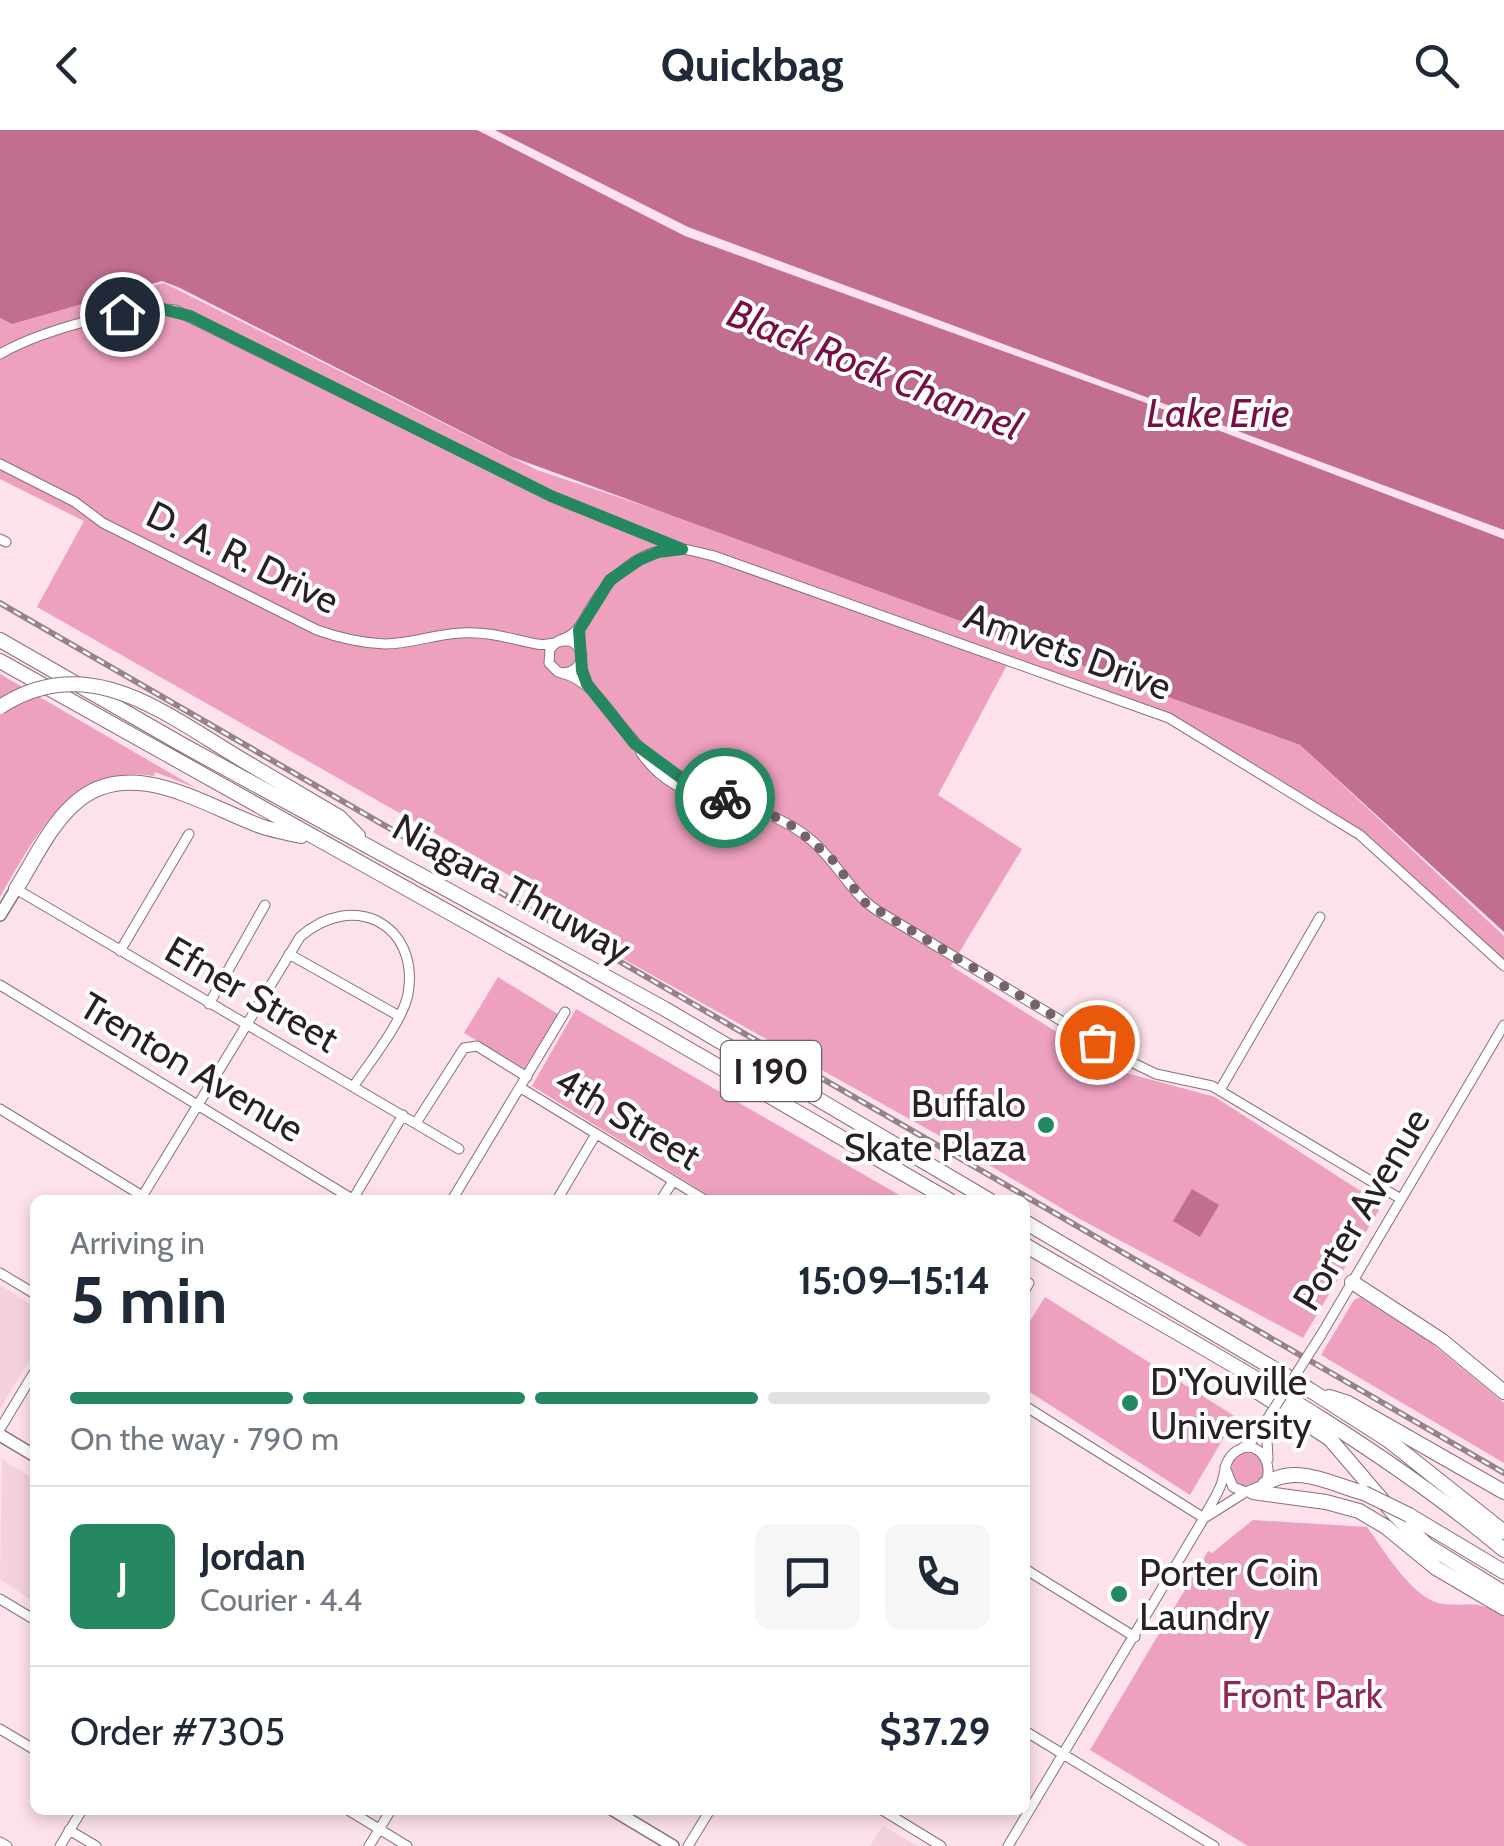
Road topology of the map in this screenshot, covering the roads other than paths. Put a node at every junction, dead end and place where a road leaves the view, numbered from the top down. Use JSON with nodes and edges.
{"nodes":[{"id":1,"x":0,"y":354,"type":"edge"},
{"id":2,"x":0,"y":464,"type":"edge"},
{"id":3,"x":682,"y":549,"type":"junction"},
{"id":4,"x":579,"y":630,"type":"junction"},
{"id":5,"x":0,"y":640,"type":"edge"},
{"id":6,"x":559,"y":640,"type":"junction"},
{"id":7,"x":535,"y":644,"type":"junction"},
{"id":8,"x":582,"y":654,"type":"junction"},
{"id":9,"x":0,"y":661,"type":"edge"},
{"id":10,"x":549,"y":664,"type":"junction"},
{"id":11,"x":561,"y":673,"type":"junction"},
{"id":12,"x":587,"y":684,"type":"junction"},
{"id":13,"x":0,"y":707,"type":"edge"},
{"id":14,"x":188,"y":834,"type":"dead end"},
{"id":15,"x":316,"y":839,"type":"junction"},
{"id":16,"x":366,"y":844,"type":"junction"},
{"id":17,"x":16,"y":889,"type":"junction"},
{"id":18,"x":265,"y":904,"type":"dead end"},
{"id":19,"x":0,"y":915,"type":"edge"},
{"id":20,"x":1320,"y":917,"type":"dead end"},
{"id":21,"x":120,"y":951,"type":"junction"},
{"id":22,"x":291,"y":951,"type":"junction"},
{"id":23,"x":1504,"y":966,"type":"edge"},
{"id":24,"x":0,"y":985,"type":"edge"},
{"id":25,"x":209,"y":1004,"type":"junction"},
{"id":26,"x":565,"y":1012,"type":"dead end"},
{"id":27,"x":398,"y":1016,"type":"junction"},
{"id":28,"x":1504,"y":1025,"type":"edge"},
{"id":29,"x":246,"y":1026,"type":"junction"},
{"id":30,"x":527,"y":1076,"type":"junction"},
{"id":31,"x":353,"y":1087,"type":"junction"},
{"id":32,"x":521,"y":1088,"type":"junction"},
{"id":33,"x":1220,"y":1090,"type":"junction"},
{"id":34,"x":197,"y":1104,"type":"junction"},
{"id":35,"x":0,"y":1109,"type":"edge"},
{"id":36,"x":402,"y":1115,"type":"junction"},
{"id":37,"x":416,"y":1123,"type":"junction"},
{"id":38,"x":596,"y":1134,"type":"junction"},
{"id":39,"x":460,"y":1148,"type":"dead end"},
{"id":40,"x":673,"y":1180,"type":"junction"},
{"id":41,"x":139,"y":1195,"type":"edge"},
{"id":42,"x":146,"y":1195,"type":"edge"},
{"id":43,"x":345,"y":1195,"type":"edge"},
{"id":44,"x":356,"y":1195,"type":"edge"},
{"id":45,"x":455,"y":1195,"type":"edge"},
{"id":46,"x":560,"y":1195,"type":"edge"},
{"id":47,"x":664,"y":1195,"type":"edge"},
{"id":48,"x":696,"y":1195,"type":"edge"},
{"id":49,"x":940,"y":1195,"type":"edge"},
{"id":50,"x":981,"y":1195,"type":"edge"},
{"id":51,"x":1402,"y":1198,"type":"junction"},
{"id":52,"x":1030,"y":1225,"type":"edge"},
{"id":53,"x":1030,"y":1248,"type":"edge"},
{"id":54,"x":0,"y":1272,"type":"edge"},
{"id":55,"x":1352,"y":1282,"type":"junction"},
{"id":56,"x":30,"y":1291,"type":"edge"},
{"id":57,"x":1152,"y":1320,"type":"junction"},
{"id":58,"x":30,"y":1381,"type":"edge"},
{"id":59,"x":1310,"y":1390,"type":"junction"},
{"id":60,"x":1504,"y":1392,"type":"edge"},
{"id":61,"x":1030,"y":1409,"type":"edge"},
{"id":62,"x":1266,"y":1421,"type":"junction"},
{"id":63,"x":0,"y":1432,"type":"edge"},
{"id":64,"x":1240,"y":1449,"type":"junction"},
{"id":65,"x":30,"y":1453,"type":"edge"},
{"id":66,"x":1268,"y":1462,"type":"junction"},
{"id":67,"x":1225,"y":1468,"type":"junction"},
{"id":68,"x":1471,"y":1473,"type":"junction"},
{"id":69,"x":1255,"y":1489,"type":"junction"},
{"id":70,"x":1504,"y":1492,"type":"edge"},
{"id":71,"x":1504,"y":1504,"type":"edge"},
{"id":72,"x":1204,"y":1518,"type":"junction"},
{"id":73,"x":1504,"y":1532,"type":"edge"},
{"id":74,"x":1504,"y":1550,"type":"edge"},
{"id":75,"x":1030,"y":1572,"type":"edge"},
{"id":76,"x":1504,"y":1572,"type":"edge"},
{"id":77,"x":1504,"y":1593,"type":"edge"},
{"id":78,"x":0,"y":1599,"type":"edge"},
{"id":79,"x":1504,"y":1608,"type":"edge"},
{"id":80,"x":30,"y":1617,"type":"edge"},
{"id":81,"x":1135,"y":1637,"type":"junction"},
{"id":82,"x":0,"y":1729,"type":"edge"},
{"id":83,"x":1030,"y":1734,"type":"edge"},
{"id":84,"x":30,"y":1747,"type":"edge"},
{"id":85,"x":1064,"y":1755,"type":"junction"},
{"id":86,"x":1030,"y":1810,"type":"edge"},
{"id":87,"x":79,"y":1815,"type":"edge"},
{"id":88,"x":356,"y":1815,"type":"edge"},
{"id":89,"x":388,"y":1815,"type":"edge"},
{"id":90,"x":621,"y":1815,"type":"edge"},
{"id":91,"x":707,"y":1815,"type":"edge"},
{"id":92,"x":890,"y":1815,"type":"edge"},
{"id":93,"x":1027,"y":1815,"type":"edge"},
{"id":94,"x":379,"y":1829,"type":"junction"},
{"id":95,"x":70,"y":1830,"type":"junction"},
{"id":96,"x":0,"y":1842,"type":"edge"},
{"id":97,"x":7,"y":1846,"type":"edge"},
{"id":98,"x":60,"y":1846,"type":"edge"},
{"id":99,"x":96,"y":1846,"type":"edge"},
{"id":100,"x":369,"y":1846,"type":"edge"},
{"id":101,"x":407,"y":1846,"type":"edge"},
{"id":102,"x":673,"y":1846,"type":"edge"},
{"id":103,"x":688,"y":1846,"type":"edge"},
{"id":104,"x":942,"y":1846,"type":"edge"},
{"id":105,"x":1008,"y":1846,"type":"edge"},
{"id":106,"x":1214,"y":1846,"type":"edge"}],
"edges":[{"from":1,"to":3,"type":"street"},
{"from":2,"to":7,"type":"street","name":"D. A. R. Drive"},
{"from":3,"to":4,"type":"street"},
{"from":3,"to":23,"type":"street","name":"Amvets Drive"},
{"from":4,"to":6,"type":"street"},
{"from":4,"to":8,"type":"street"},
{"from":5,"to":16,"type":"highway","name":"Niagara Thruway","number":"I 190"},
{"from":6,"to":7,"type":"street","name":"D. A. R. Drive"},
{"from":6,"to":8,"type":"street"},
{"from":6,"to":10,"type":"street"},
{"from":7,"to":10,"type":"street"},
{"from":8,"to":11,"type":"street"},
{"from":8,"to":12,"type":"street"},
{"from":9,"to":15,"type":"highway","name":"Niagara Thruway","number":"I 190"},
{"from":10,"to":11,"type":"street"},
{"from":11,"to":12,"type":"street"},
{"from":12,"to":33,"type":"street"},
{"from":13,"to":16,"type":"highway","bridge":true},
{"from":14,"to":21,"type":"street"},
{"from":15,"to":17,"type":"highway"},
{"from":15,"to":49,"type":"highway","name":"Niagara Thruway","number":"I 190"},
{"from":16,"to":50,"type":"highway","name":"Niagara Thruway","number":"I 190"},
{"from":17,"to":19,"type":"main road"},
{"from":17,"to":21,"type":"street","name":"Efner Street"},
{"from":18,"to":25,"type":"street"},
{"from":20,"to":33,"type":"street"},
{"from":21,"to":25,"type":"street","name":"Efner Street"},
{"from":22,"to":27,"type":"street"},
{"from":22,"to":27,"type":"street"},
{"from":22,"to":29,"type":"street"},
{"from":24,"to":34,"type":"street","name":"Trenton Avenue"},
{"from":25,"to":29,"type":"street","name":"Efner Street"},
{"from":26,"to":30,"type":"street"},
{"from":27,"to":31,"type":"street"},
{"from":28,"to":51,"type":"street","name":"Porter Avenue"},
{"from":29,"to":31,"type":"street","name":"Efner Street"},
{"from":29,"to":34,"type":"street"},
{"from":30,"to":32,"type":"street"},
{"from":30,"to":37,"type":"street"},
{"from":31,"to":36,"type":"street","name":"Efner Street"},
{"from":32,"to":38,"type":"street","name":"4th Street"},
{"from":32,"to":45,"type":"street"},
{"from":33,"to":51,"type":"street"},
{"from":34,"to":42,"type":"street"},
{"from":34,"to":43,"type":"street","name":"Trenton Avenue"},
{"from":35,"to":41,"type":"street"},
{"from":36,"to":37,"type":"street","name":"Efner Street"},
{"from":36,"to":44,"type":"street"},
{"from":37,"to":39,"type":"street","name":"Efner Street"},
{"from":38,"to":40,"type":"street","name":"4th Street"},
{"from":38,"to":46,"type":"street"},
{"from":40,"to":47,"type":"street"},
{"from":40,"to":48,"type":"street","name":"4th Street"},
{"from":51,"to":55,"type":"street","name":"Porter Avenue"},
{"from":52,"to":59,"type":"highway"},
{"from":53,"to":57,"type":"highway"},
{"from":54,"to":56,"type":"street"},
{"from":55,"to":60,"type":"highway"},
{"from":55,"to":62,"type":"street","name":"Porter Avenue","bridge":true},
{"from":57,"to":74,"type":"highway"},
{"from":57,"to":77,"type":"highway"},
{"from":58,"to":63,"type":"street"},
{"from":59,"to":68,"type":"highway"},
{"from":59,"to":73,"type":"highway"},
{"from":61,"to":72,"type":"street"},
{"from":62,"to":64,"type":"street","name":"Porter Avenue"},
{"from":62,"to":66,"type":"street"},
{"from":63,"to":65,"type":"main road"},
{"from":64,"to":66,"type":"street"},
{"from":64,"to":67,"type":"street","name":"Porter Avenue"},
{"from":66,"to":69,"type":"street"},
{"from":67,"to":69,"type":"street"},
{"from":67,"to":72,"type":"street","name":"Porter Avenue"},
{"from":68,"to":70,"type":"highway"},
{"from":68,"to":71,"type":"highway"},
{"from":69,"to":72,"type":"street","name":"Porter Avenue"},
{"from":69,"to":76,"type":"highway","bridge":true},
{"from":69,"to":79,"type":"highway"},
{"from":72,"to":81,"type":"street","name":"Porter Avenue"},
{"from":75,"to":81,"type":"street"},
{"from":78,"to":80,"type":"street"},
{"from":81,"to":85,"type":"street","name":"Porter Avenue"},
{"from":82,"to":84,"type":"street"},
{"from":83,"to":85,"type":"street"},
{"from":85,"to":86,"type":"street","name":"Porter Avenue"},
{"from":85,"to":106,"type":"street"},
{"from":87,"to":95,"type":"street"},
{"from":88,"to":94,"type":"street"},
{"from":89,"to":94,"type":"street"},
{"from":90,"to":102,"type":"main road"},
{"from":91,"to":103,"type":"street"},
{"from":92,"to":104,"type":"street"},
{"from":93,"to":105,"type":"street","name":"Porter Avenue"},
{"from":94,"to":100,"type":"street"},
{"from":94,"to":101,"type":"street"},
{"from":95,"to":98,"type":"street"},
{"from":95,"to":99,"type":"street"},
{"from":96,"to":97,"type":"street"}]}
